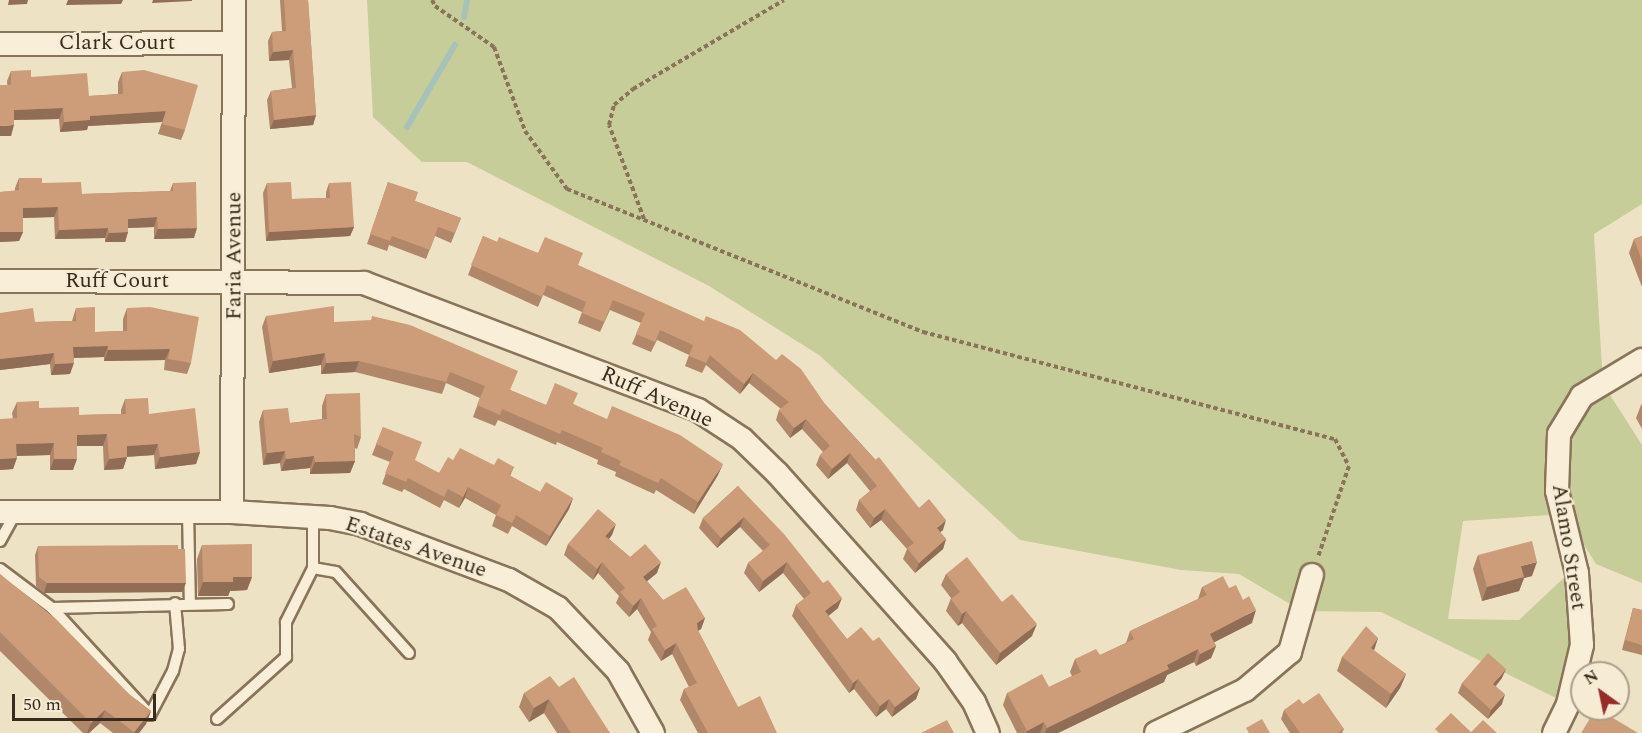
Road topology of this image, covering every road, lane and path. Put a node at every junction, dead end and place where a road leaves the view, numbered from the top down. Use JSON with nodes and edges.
{"nodes":[{"id":1,"x":234,"y":0,"type":"edge"},
{"id":2,"x":432,"y":0,"type":"edge"},
{"id":3,"x":784,"y":0,"type":"edge"},
{"id":4,"x":234,"y":43,"type":"junction"},
{"id":5,"x":0,"y":44,"type":"edge"},
{"id":6,"x":645,"y":220,"type":"junction"},
{"id":7,"x":0,"y":280,"type":"edge"},
{"id":8,"x":235,"y":282,"type":"junction"},
{"id":9,"x":1642,"y":360,"type":"edge"},
{"id":10,"x":8,"y":512,"type":"edge"},
{"id":11,"x":189,"y":512,"type":"junction"},
{"id":12,"x":232,"y":512,"type":"junction"},
{"id":13,"x":313,"y":516,"type":"junction"},
{"id":14,"x":0,"y":541,"type":"edge"},
{"id":15,"x":313,"y":567,"type":"junction"},
{"id":16,"x":0,"y":569,"type":"edge"},
{"id":17,"x":1312,"y":575,"type":"joint"},
{"id":18,"x":174,"y":603,"type":"junction"},
{"id":19,"x":190,"y":604,"type":"junction"},
{"id":20,"x":228,"y":604,"type":"dead end"},
{"id":21,"x":52,"y":608,"type":"junction"},
{"id":22,"x":409,"y":653,"type":"dead end"},
{"id":23,"x":217,"y":719,"type":"dead end"},
{"id":24,"x":652,"y":733,"type":"edge"},
{"id":25,"x":988,"y":733,"type":"edge"},
{"id":26,"x":1156,"y":733,"type":"edge"},
{"id":27,"x":1554,"y":733,"type":"edge"}],
"edges":[{"from":1,"to":4,"type":"street","name":"Faria Avenue"},
{"from":2,"to":6,"type":"path"},
{"from":3,"to":6,"type":"path"},
{"from":4,"to":5,"type":"street","name":"Clark Court"},
{"from":4,"to":8,"type":"street","name":"Faria Avenue"},
{"from":6,"to":17,"type":"path"},
{"from":7,"to":8,"type":"street","name":"Ruff Court"},
{"from":8,"to":12,"type":"street","name":"Faria Avenue"},
{"from":8,"to":25,"type":"street","name":"Ruff Avenue"},
{"from":9,"to":27,"type":"street","name":"Alamo Street"},
{"from":10,"to":11,"type":"street","name":"Estates Avenue"},
{"from":10,"to":14,"type":"lane"},
{"from":11,"to":12,"type":"street","name":"Estates Avenue"},
{"from":11,"to":19,"type":"lane"},
{"from":12,"to":13,"type":"street","name":"Estates Avenue"},
{"from":13,"to":15,"type":"lane"},
{"from":13,"to":24,"type":"street","name":"Estates Avenue"},
{"from":15,"to":22,"type":"lane"},
{"from":15,"to":23,"type":"lane"},
{"from":16,"to":21,"type":"lane"},
{"from":17,"to":26,"type":"street"},
{"from":18,"to":19,"type":"lane"},
{"from":18,"to":21,"type":"lane"},
{"from":18,"to":21,"type":"lane"},
{"from":19,"to":20,"type":"lane"}]}
